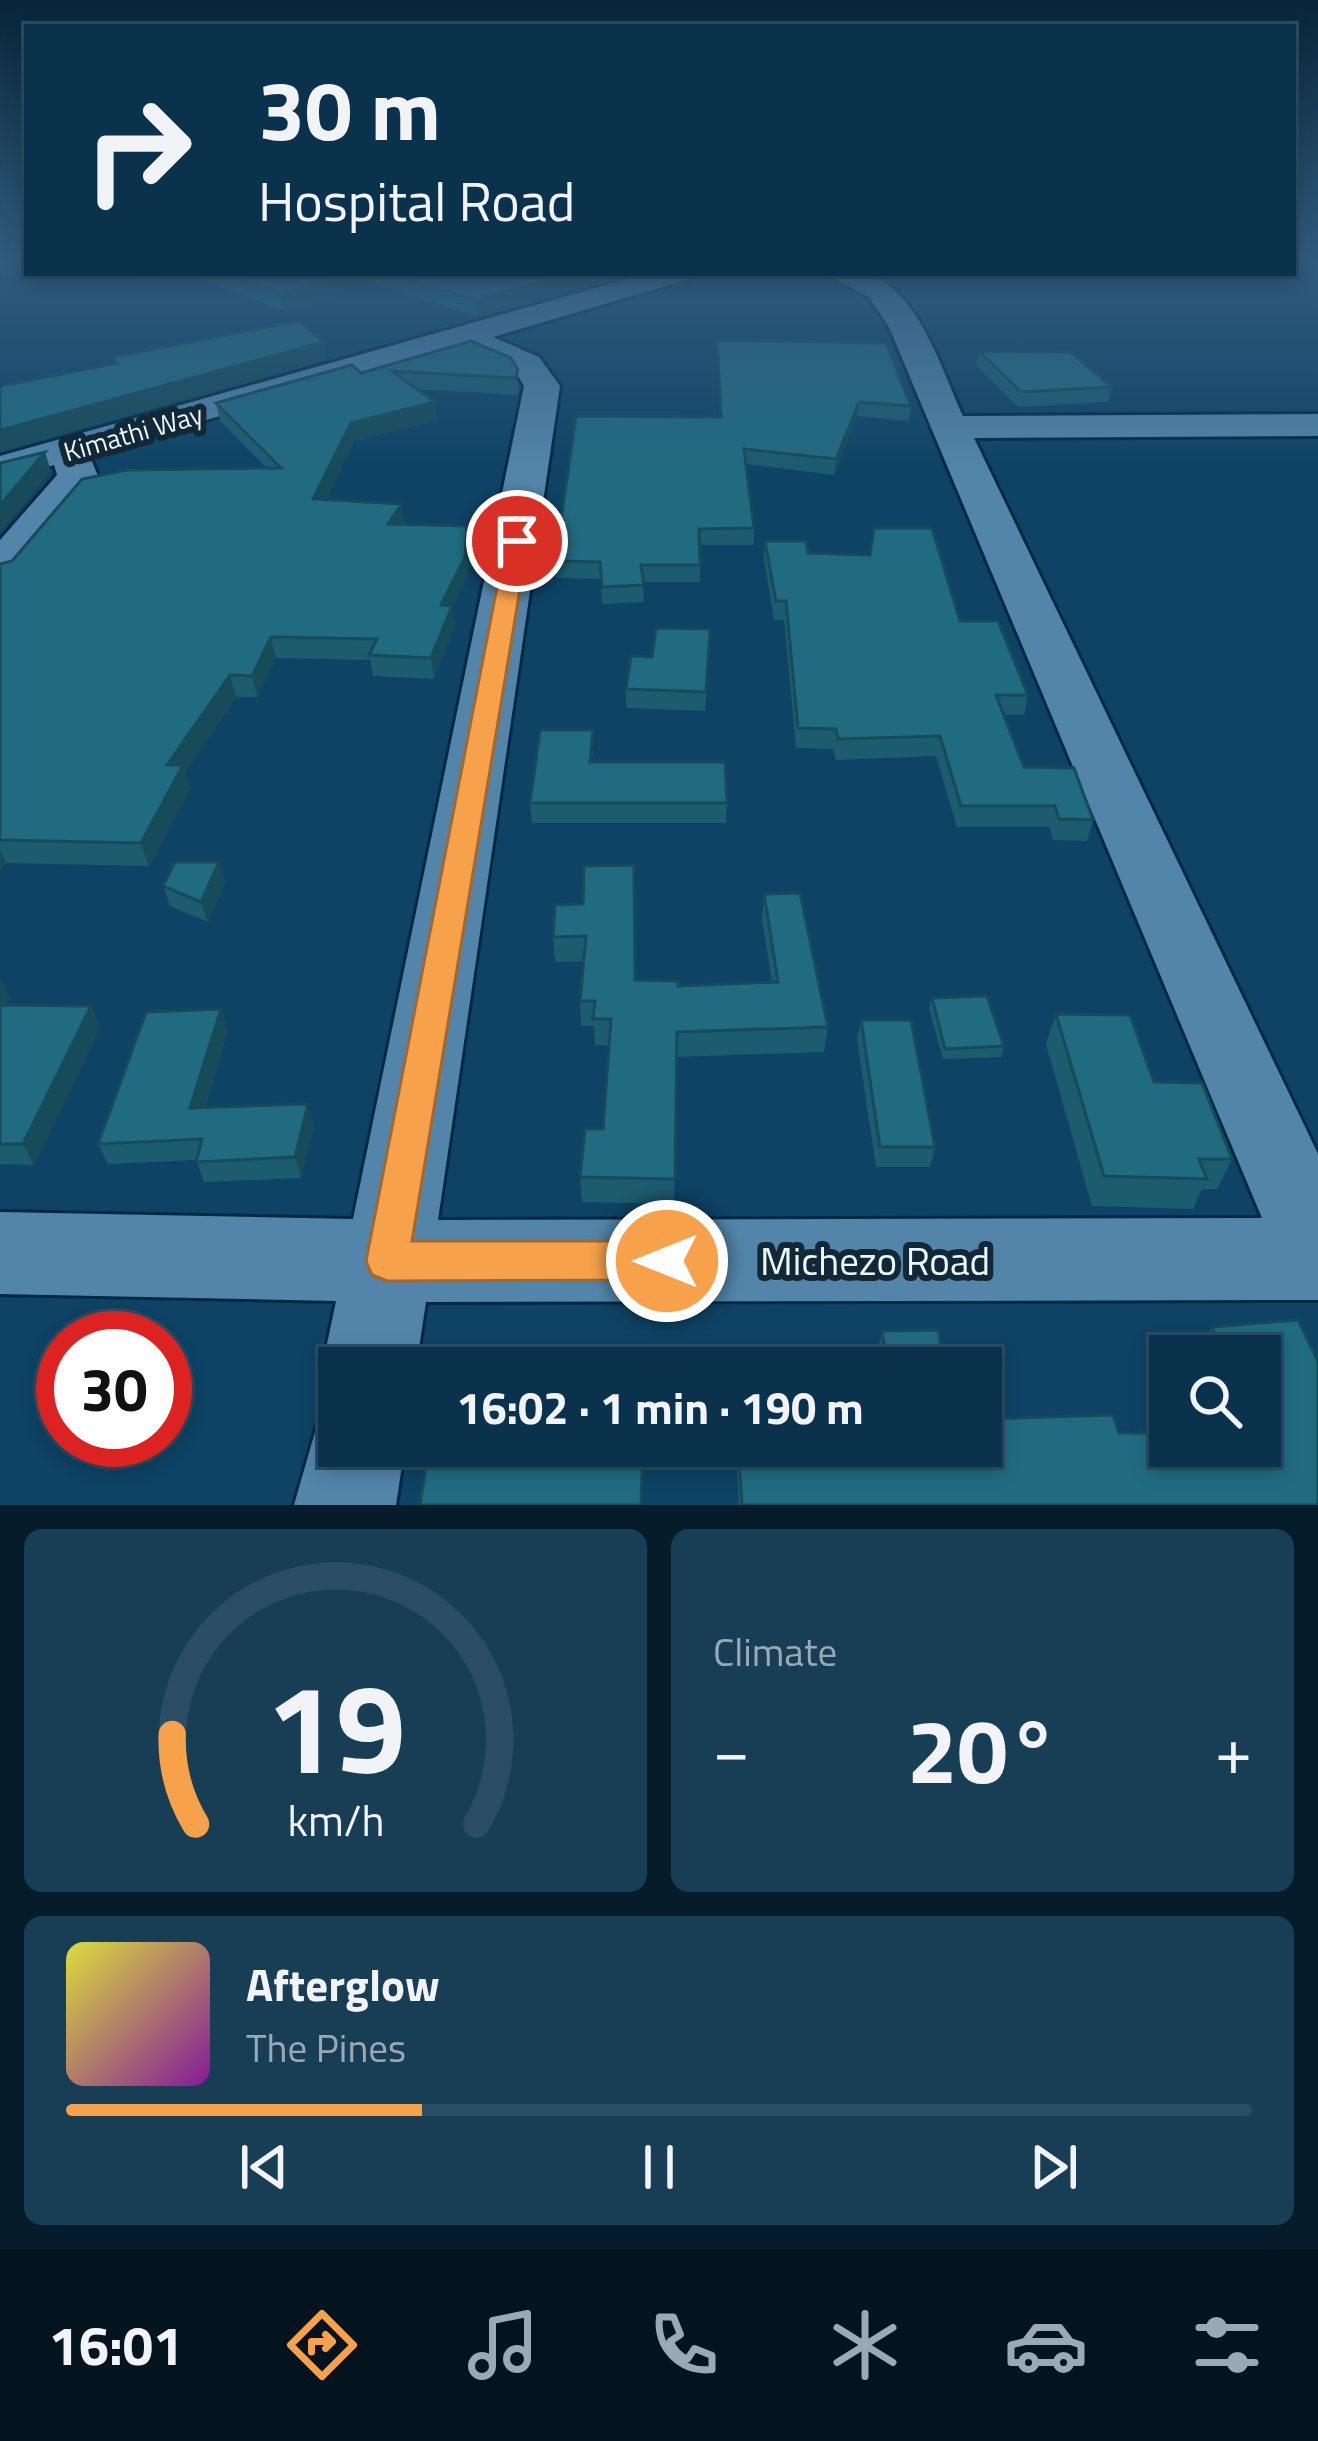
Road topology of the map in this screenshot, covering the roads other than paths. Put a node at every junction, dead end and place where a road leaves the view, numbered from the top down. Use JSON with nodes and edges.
{"nodes":[{"id":1,"x":468,"y":333,"type":"edge"},
{"id":2,"x":908,"y":333,"type":"edge"},
{"id":3,"x":462,"y":335,"type":"junction"},
{"id":4,"x":1318,"y":424,"type":"edge"},
{"id":5,"x":950,"y":427,"type":"junction"},
{"id":6,"x":69,"y":452,"type":"junction"},
{"id":7,"x":0,"y":467,"type":"edge"},
{"id":8,"x":0,"y":568,"type":"edge"},
{"id":9,"x":1318,"y":1247,"type":"edge"},
{"id":10,"x":0,"y":1253,"type":"edge"},
{"id":11,"x":1318,"y":1259,"type":"edge"},
{"id":12,"x":387,"y":1261,"type":"junction"},
{"id":13,"x":373,"y":1347,"type":"edge"},
{"id":14,"x":352,"y":1467,"type":"edge"},
{"id":15,"x":345,"y":1505,"type":"edge"}],
"edges":[{"from":1,"to":3,"type":"street","name":"Kimathi Way"},
{"from":2,"to":5,"type":"street"},
{"from":3,"to":6,"type":"street","name":"Kimathi Way"},
{"from":3,"to":12,"type":"street"},
{"from":4,"to":5,"type":"street"},
{"from":5,"to":9,"type":"street"},
{"from":6,"to":7,"type":"street","name":"Kimathi Way"},
{"from":6,"to":8,"type":"street"},
{"from":10,"to":12,"type":"street","name":"Michezo Road"},
{"from":11,"to":12,"type":"street","name":"Michezo Road"},
{"from":12,"to":13,"type":"street"},
{"from":14,"to":15,"type":"street"}]}
